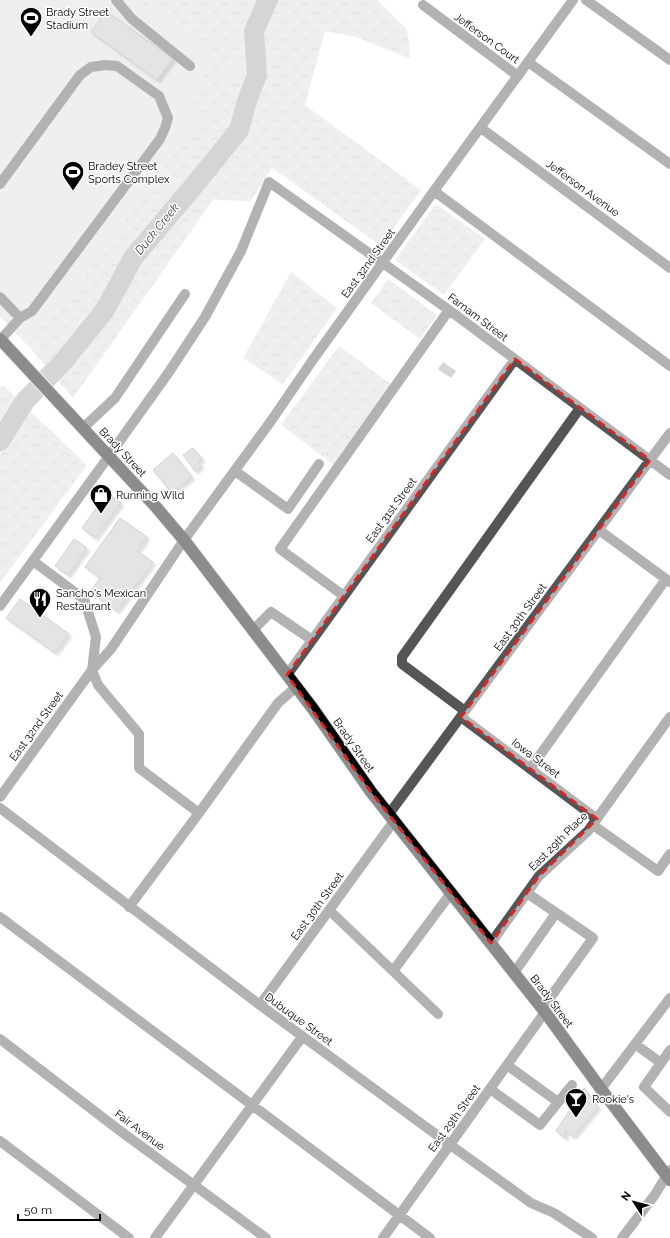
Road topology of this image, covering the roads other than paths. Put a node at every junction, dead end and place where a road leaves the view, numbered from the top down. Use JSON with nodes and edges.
{"nodes":[{"id":1,"x":116,"y":0,"type":"edge"},
{"id":2,"x":573,"y":0,"type":"edge"},
{"id":3,"x":586,"y":0,"type":"edge"},
{"id":4,"x":423,"y":5,"type":"dead end"},
{"id":5,"x":670,"y":60,"type":"edge"},
{"id":6,"x":528,"y":62,"type":"junction"},
{"id":7,"x":190,"y":66,"type":"dead end"},
{"id":8,"x":518,"y":76,"type":"junction"},
{"id":9,"x":481,"y":128,"type":"junction"},
{"id":10,"x":670,"y":164,"type":"edge"},
{"id":11,"x":0,"y":184,"type":"edge"},
{"id":12,"x":434,"y":191,"type":"junction"},
{"id":13,"x":383,"y":262,"type":"junction"},
{"id":14,"x":670,"y":268,"type":"edge"},
{"id":15,"x":185,"y":294,"type":"dead end"},
{"id":16,"x":0,"y":297,"type":"edge"},
{"id":17,"x":449,"y":310,"type":"junction"},
{"id":18,"x":20,"y":318,"type":"junction"},
{"id":19,"x":2,"y":344,"type":"edge"},
{"id":20,"x":515,"y":359,"type":"junction"},
{"id":21,"x":670,"y":366,"type":"edge"},
{"id":22,"x":580,"y":408,"type":"junction"},
{"id":23,"x":83,"y":428,"type":"junction"},
{"id":24,"x":670,"y":433,"type":"edge"},
{"id":25,"x":109,"y":456,"type":"junction"},
{"id":26,"x":650,"y":460,"type":"junction"},
{"id":27,"x":319,"y":464,"type":"dead end"},
{"id":28,"x":235,"y":471,"type":"junction"},
{"id":29,"x":670,"y":475,"type":"edge"},
{"id":30,"x":599,"y":530,"type":"junction"},
{"id":31,"x":184,"y":540,"type":"junction"},
{"id":32,"x":32,"y":561,"type":"junction"},
{"id":33,"x":668,"y":581,"type":"edge"},
{"id":34,"x":344,"y":596,"type":"junction"},
{"id":35,"x":0,"y":606,"type":"edge"},
{"id":36,"x":253,"y":630,"type":"junction"},
{"id":37,"x":312,"y":640,"type":"junction"},
{"id":38,"x":92,"y":670,"type":"junction"},
{"id":39,"x":287,"y":675,"type":"junction"},
{"id":40,"x":296,"y":687,"type":"junction"},
{"id":41,"x":463,"y":714,"type":"junction"},
{"id":42,"x":670,"y":717,"type":"edge"},
{"id":43,"x":530,"y":769,"type":"junction"},
{"id":44,"x":0,"y":797,"type":"edge"},
{"id":45,"x":0,"y":808,"type":"edge"},
{"id":46,"x":198,"y":813,"type":"junction"},
{"id":47,"x":391,"y":818,"type":"junction"},
{"id":48,"x":595,"y":822,"type":"junction"},
{"id":49,"x":670,"y":854,"type":"edge"},
{"id":50,"x":451,"y":893,"type":"junction"},
{"id":51,"x":527,"y":893,"type":"junction"},
{"id":52,"x":129,"y":907,"type":"junction"},
{"id":53,"x":329,"y":910,"type":"junction"},
{"id":54,"x":556,"y":913,"type":"junction"},
{"id":55,"x":0,"y":917,"type":"edge"},
{"id":56,"x":491,"y":943,"type":"junction"},
{"id":57,"x":393,"y":971,"type":"junction"},
{"id":58,"x":514,"y":973,"type":"junction"},
{"id":59,"x":670,"y":998,"type":"edge"},
{"id":60,"x":260,"y":1005,"type":"junction"},
{"id":61,"x":543,"y":1011,"type":"junction"},
{"id":62,"x":438,"y":1014,"type":"dead end"},
{"id":63,"x":302,"y":1037,"type":"junction"},
{"id":64,"x":0,"y":1039,"type":"edge"},
{"id":65,"x":635,"y":1044,"type":"junction"},
{"id":66,"x":670,"y":1050,"type":"edge"},
{"id":67,"x":661,"y":1063,"type":"junction"},
{"id":68,"x":507,"y":1065,"type":"junction"},
{"id":69,"x":572,"y":1085,"type":"dead end"},
{"id":70,"x":601,"y":1089,"type":"junction"},
{"id":71,"x":490,"y":1090,"type":"junction"},
{"id":72,"x":558,"y":1102,"type":"junction"},
{"id":73,"x":252,"y":1106,"type":"junction"},
{"id":74,"x":670,"y":1112,"type":"edge"},
{"id":75,"x":0,"y":1141,"type":"edge"},
{"id":76,"x":449,"y":1144,"type":"junction"},
{"id":77,"x":669,"y":1175,"type":"edge"},
{"id":78,"x":194,"y":1185,"type":"junction"},
{"id":79,"x":399,"y":1215,"type":"junction"},
{"id":80,"x":129,"y":1238,"type":"edge"},
{"id":81,"x":156,"y":1238,"type":"edge"},
{"id":82,"x":266,"y":1238,"type":"edge"},
{"id":83,"x":383,"y":1238,"type":"edge"},
{"id":84,"x":430,"y":1238,"type":"edge"},
{"id":85,"x":592,"y":1238,"type":"edge"},
{"id":86,"x":622,"y":1238,"type":"edge"}],
"edges":[{"from":1,"to":7,"type":"street"},
{"from":2,"to":6,"type":"street","name":"East 32nd Street"},
{"from":3,"to":5,"type":"street"},
{"from":4,"to":8,"type":"street","name":"Jefferson Court"},
{"from":6,"to":8,"type":"street","name":"East 32nd Street"},
{"from":6,"to":10,"type":"street"},
{"from":8,"to":9,"type":"street","name":"East 32nd Street"},
{"from":9,"to":12,"type":"street","name":"East 32nd Street"},
{"from":9,"to":14,"type":"street","name":"Jefferson Avenue"},
{"from":11,"to":18,"type":"street"},
{"from":12,"to":13,"type":"street","name":"East 32nd Street"},
{"from":12,"to":21,"type":"street"},
{"from":13,"to":17,"type":"street","name":"Farnam Street"},
{"from":13,"to":25,"type":"street","name":"Farnam Street"},
{"from":13,"to":28,"type":"street","name":"East 32nd Street"},
{"from":15,"to":23,"type":"street"},
{"from":16,"to":18,"type":"street"},
{"from":17,"to":20,"type":"street","name":"Farnam Street"},
{"from":17,"to":34,"type":"street"},
{"from":18,"to":19,"type":"street"},
{"from":19,"to":23,"type":"highway","name":"Brady Street"},
{"from":20,"to":22,"type":"street","name":"Farnam Street"},
{"from":20,"to":34,"type":"street","name":"East 31st Street"},
{"from":22,"to":26,"type":"street","name":"Farnam Street"},
{"from":22,"to":41,"type":"street","name":"Iowa Street"},
{"from":23,"to":25,"type":"highway","name":"Brady Street"},
{"from":24,"to":26,"type":"street","name":"East 30th Street"},
{"from":25,"to":31,"type":"highway","name":"Brady Street"},
{"from":25,"to":32,"type":"street"},
{"from":26,"to":29,"type":"street","name":"Farnam Street"},
{"from":26,"to":30,"type":"street","name":"East 30th Street"},
{"from":27,"to":28,"type":"street"},
{"from":28,"to":31,"type":"street","name":"East 32nd Street"},
{"from":30,"to":33,"type":"street"},
{"from":30,"to":41,"type":"street","name":"East 30th Street"},
{"from":31,"to":36,"type":"highway","name":"Brady Street"},
{"from":31,"to":38,"type":"street","name":"East 32nd Street"},
{"from":32,"to":35,"type":"street"},
{"from":32,"to":38,"type":"street"},
{"from":33,"to":43,"type":"street"},
{"from":34,"to":37,"type":"street","name":"East 31st Street"},
{"from":36,"to":37,"type":"street"},
{"from":36,"to":39,"type":"highway","name":"Brady Street"},
{"from":37,"to":39,"type":"street","name":"East 31st Street"},
{"from":38,"to":44,"type":"street","name":"East 32nd Street"},
{"from":38,"to":46,"type":"street"},
{"from":39,"to":40,"type":"highway","name":"Brady Street"},
{"from":40,"to":46,"type":"street"},
{"from":40,"to":47,"type":"highway","name":"Brady Street"},
{"from":41,"to":43,"type":"street","name":"Iowa Street"},
{"from":41,"to":47,"type":"street","name":"East 30th Street"},
{"from":42,"to":48,"type":"street","name":"East 29th Place"},
{"from":43,"to":48,"type":"street","name":"Iowa Street"},
{"from":45,"to":52,"type":"street","name":"Dubuque Street"},
{"from":46,"to":52,"type":"street"},
{"from":47,"to":50,"type":"highway","name":"Brady Street"},
{"from":47,"to":53,"type":"street","name":"East 30th Street"},
{"from":48,"to":49,"type":"street","name":"Iowa Street"},
{"from":48,"to":51,"type":"street","name":"East 29th Place"},
{"from":50,"to":56,"type":"highway","name":"Brady Street"},
{"from":50,"to":57,"type":"street"},
{"from":51,"to":54,"type":"street"},
{"from":51,"to":56,"type":"street","name":"East 29th Place"},
{"from":52,"to":60,"type":"street","name":"Dubuque Street"},
{"from":53,"to":57,"type":"street"},
{"from":53,"to":60,"type":"street","name":"East 30th Street"},
{"from":54,"to":58,"type":"street"},
{"from":54,"to":61,"type":"street","name":"East 29th Street"},
{"from":55,"to":73,"type":"street"},
{"from":56,"to":58,"type":"highway","name":"Brady Street"},
{"from":57,"to":62,"type":"street"},
{"from":58,"to":61,"type":"highway","name":"Brady Street"},
{"from":59,"to":65,"type":"street"},
{"from":60,"to":63,"type":"street","name":"Dubuque Street"},
{"from":61,"to":68,"type":"street","name":"East 29th Street"},
{"from":61,"to":70,"type":"highway","name":"Brady Street"},
{"from":63,"to":73,"type":"street"},
{"from":63,"to":76,"type":"street","name":"Dubuque Street"},
{"from":64,"to":78,"type":"street","name":"Fair Avenue"},
{"from":65,"to":67,"type":"street"},
{"from":65,"to":70,"type":"street"},
{"from":66,"to":67,"type":"street"},
{"from":67,"to":74,"type":"street"},
{"from":68,"to":71,"type":"street","name":"East 29th Street"},
{"from":68,"to":72,"type":"street"},
{"from":69,"to":72,"type":"street"},
{"from":70,"to":77,"type":"highway","name":"Brady Street"},
{"from":71,"to":72,"type":"street"},
{"from":71,"to":76,"type":"street","name":"East 29th Street"},
{"from":73,"to":78,"type":"street"},
{"from":73,"to":79,"type":"street"},
{"from":75,"to":80,"type":"street"},
{"from":76,"to":79,"type":"street","name":"East 29th Street"},
{"from":76,"to":85,"type":"street","name":"Dubuque Street"},
{"from":77,"to":86,"type":"street"},
{"from":78,"to":81,"type":"street"},
{"from":78,"to":82,"type":"street","name":"Fair Avenue"},
{"from":79,"to":83,"type":"street","name":"East 29th Street"},
{"from":79,"to":84,"type":"street"}]}
